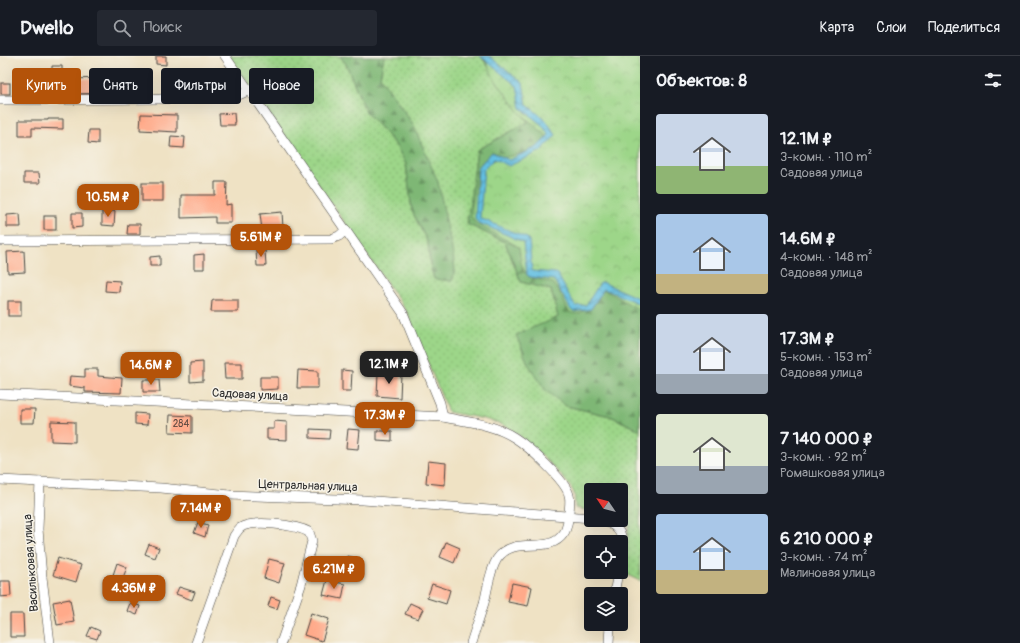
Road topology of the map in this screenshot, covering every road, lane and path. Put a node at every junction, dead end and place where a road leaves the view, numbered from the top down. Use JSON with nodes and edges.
{"nodes":[{"id":1,"x":225,"y":56,"type":"edge"},
{"id":2,"x":248,"y":91,"type":"junction"},
{"id":3,"x":0,"y":100,"type":"edge"},
{"id":4,"x":346,"y":230,"type":"junction"},
{"id":5,"x":0,"y":241,"type":"edge"},
{"id":6,"x":0,"y":394,"type":"edge"},
{"id":7,"x":443,"y":417,"type":"junction"},
{"id":8,"x":0,"y":480,"type":"edge"},
{"id":9,"x":40,"y":482,"type":"junction"},
{"id":10,"x":568,"y":516,"type":"junction"},
{"id":11,"x":584,"y":517,"type":"edge"},
{"id":12,"x":610,"y":631,"type":"edge"},
{"id":13,"x":50,"y":643,"type":"edge"},
{"id":14,"x":196,"y":643,"type":"edge"},
{"id":15,"x":281,"y":643,"type":"edge"},
{"id":16,"x":471,"y":643,"type":"edge"},
{"id":17,"x":609,"y":643,"type":"edge"}],
"edges":[{"from":1,"to":2,"type":"street"},
{"from":2,"to":3,"type":"street"},
{"from":2,"to":4,"type":"street"},
{"from":4,"to":5,"type":"street"},
{"from":4,"to":7,"type":"street"},
{"from":6,"to":7,"type":"street","name":"Садовая улица"},
{"from":7,"to":10,"type":"street","name":"Садовая улица"},
{"from":8,"to":9,"type":"street","name":"Центральная улица"},
{"from":9,"to":10,"type":"street","name":"Центральная улица"},
{"from":9,"to":13,"type":"street","name":"Васильковая улица"},
{"from":10,"to":11,"type":"street","name":"Центральная улица"},
{"from":10,"to":16,"type":"street","name":"Садовая улица"},
{"from":12,"to":17,"type":"street"},
{"from":14,"to":15,"type":"street"}]}
